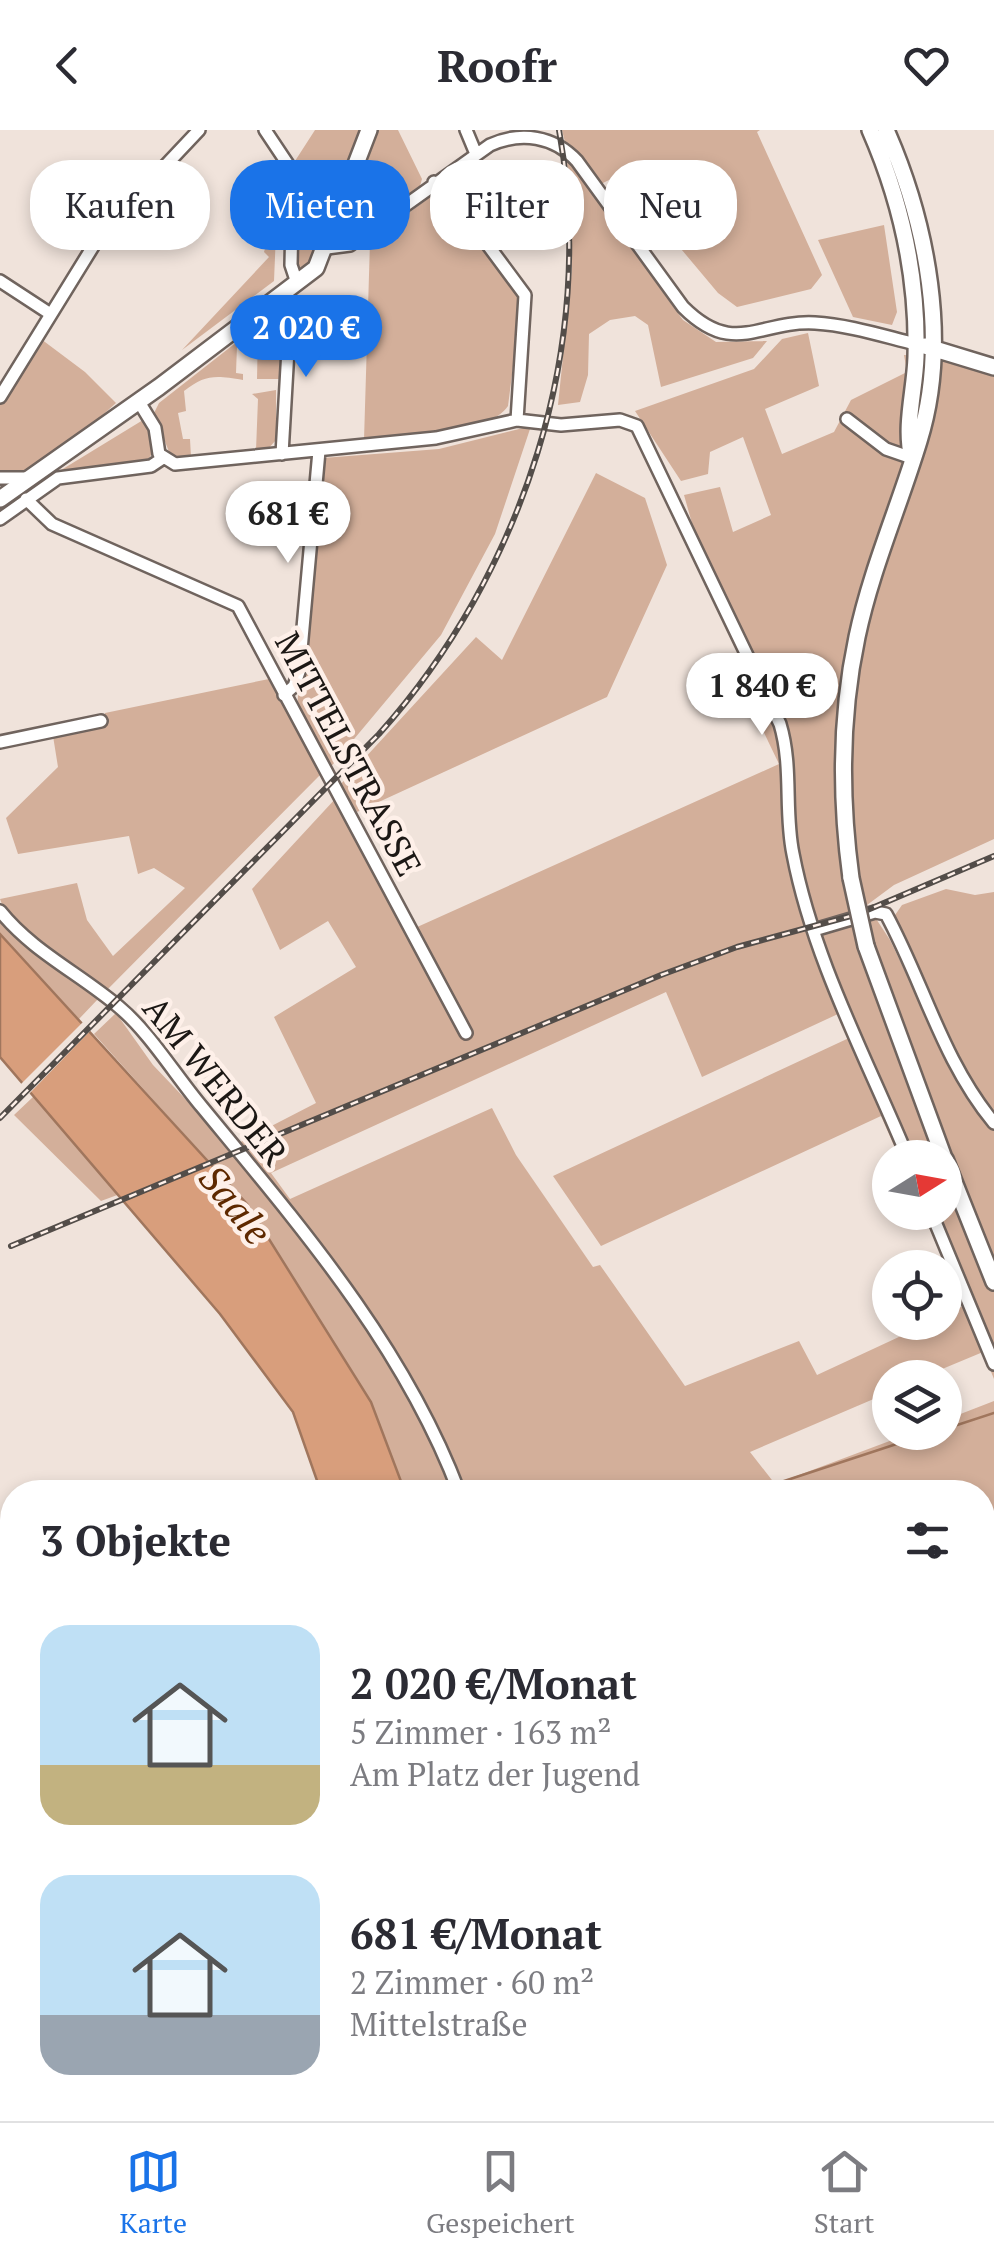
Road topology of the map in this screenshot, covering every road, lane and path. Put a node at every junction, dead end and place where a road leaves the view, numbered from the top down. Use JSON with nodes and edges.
{"nodes":[{"id":1,"x":199,"y":130,"type":"edge"},
{"id":2,"x":265,"y":130,"type":"edge"},
{"id":3,"x":370,"y":130,"type":"edge"},
{"id":4,"x":466,"y":130,"type":"edge"},
{"id":5,"x":870,"y":130,"type":"edge"},
{"id":6,"x":886,"y":130,"type":"edge"},
{"id":7,"x":530,"y":134,"type":"edge"},
{"id":8,"x":476,"y":154,"type":"junction"},
{"id":9,"x":359,"y":160,"type":"edge"},
{"id":10,"x":467,"y":160,"type":"edge"},
{"id":11,"x":430,"y":185,"type":"edge"},
{"id":12,"x":410,"y":201,"type":"edge"},
{"id":13,"x":326,"y":250,"type":"edge"},
{"id":14,"x":491,"y":250,"type":"edge"},
{"id":15,"x":0,"y":281,"type":"edge"},
{"id":16,"x":291,"y":288,"type":"junction"},
{"id":17,"x":916,"y":306,"type":"junction"},
{"id":18,"x":48,"y":313,"type":"junction"},
{"id":19,"x":889,"y":337,"type":"junction"},
{"id":20,"x":923,"y":346,"type":"junction"},
{"id":21,"x":994,"y":368,"type":"edge"},
{"id":22,"x":0,"y":397,"type":"edge"},
{"id":23,"x":139,"y":402,"type":"junction"},
{"id":24,"x":847,"y":419,"type":"dead end"},
{"id":25,"x":518,"y":420,"type":"junction"},
{"id":26,"x":319,"y":450,"type":"junction"},
{"id":27,"x":282,"y":454,"type":"junction"},
{"id":28,"x":162,"y":458,"type":"junction"},
{"id":29,"x":912,"y":458,"type":"junction"},
{"id":30,"x":0,"y":478,"type":"edge"},
{"id":31,"x":30,"y":478,"type":"junction"},
{"id":32,"x":0,"y":499,"type":"edge"},
{"id":33,"x":26,"y":499,"type":"junction"},
{"id":34,"x":0,"y":520,"type":"edge"},
{"id":35,"x":284,"y":695,"type":"junction"},
{"id":36,"x":100,"y":722,"type":"dead end"},
{"id":37,"x":0,"y":742,"type":"edge"},
{"id":38,"x":0,"y":911,"type":"edge"},
{"id":39,"x":814,"y":930,"type":"junction"},
{"id":40,"x":466,"y":1033,"type":"dead end"},
{"id":41,"x":994,"y":1123,"type":"edge"},
{"id":42,"x":901,"y":1140,"type":"edge"},
{"id":43,"x":938,"y":1140,"type":"edge"},
{"id":44,"x":962,"y":1201,"type":"edge"},
{"id":45,"x":938,"y":1230,"type":"edge"},
{"id":46,"x":994,"y":1282,"type":"edge"},
{"id":47,"x":994,"y":1364,"type":"edge"},
{"id":48,"x":454,"y":1480,"type":"edge"}],
"edges":[{"from":1,"to":18,"type":"street"},
{"from":2,"to":16,"type":"street"},
{"from":3,"to":9,"type":"main road"},
{"from":4,"to":8,"type":"street"},
{"from":5,"to":17,"type":"main road"},
{"from":6,"to":20,"type":"main road"},
{"from":7,"to":8,"type":"street"},
{"from":7,"to":19,"type":"street"},
{"from":8,"to":10,"type":"street"},
{"from":11,"to":12,"type":"street"},
{"from":13,"to":16,"type":"main road"},
{"from":14,"to":25,"type":"street"},
{"from":15,"to":18,"type":"street"},
{"from":16,"to":23,"type":"main road"},
{"from":16,"to":27,"type":"street"},
{"from":17,"to":19,"type":"street"},
{"from":17,"to":20,"type":"main road"},
{"from":18,"to":22,"type":"street"},
{"from":19,"to":20,"type":"street"},
{"from":20,"to":21,"type":"main road"},
{"from":20,"to":29,"type":"main road"},
{"from":23,"to":28,"type":"street"},
{"from":23,"to":31,"type":"main road"},
{"from":24,"to":29,"type":"street"},
{"from":25,"to":26,"type":"street"},
{"from":25,"to":39,"type":"street"},
{"from":26,"to":27,"type":"street"},
{"from":26,"to":35,"type":"street"},
{"from":27,"to":28,"type":"street"},
{"from":28,"to":33,"type":"street"},
{"from":29,"to":43,"type":"main road","bridge":true},
{"from":30,"to":31,"type":"street"},
{"from":31,"to":32,"type":"main road"},
{"from":33,"to":34,"type":"street"},
{"from":33,"to":35,"type":"street","name":"MITTELSTRASSE"},
{"from":35,"to":40,"type":"street","name":"MITTELSTRASSE"},
{"from":36,"to":37,"type":"street"},
{"from":38,"to":48,"type":"street","name":"AM WERDER"},
{"from":39,"to":41,"type":"street"},
{"from":39,"to":42,"type":"street"},
{"from":44,"to":46,"type":"main road"},
{"from":45,"to":47,"type":"street"}]}
